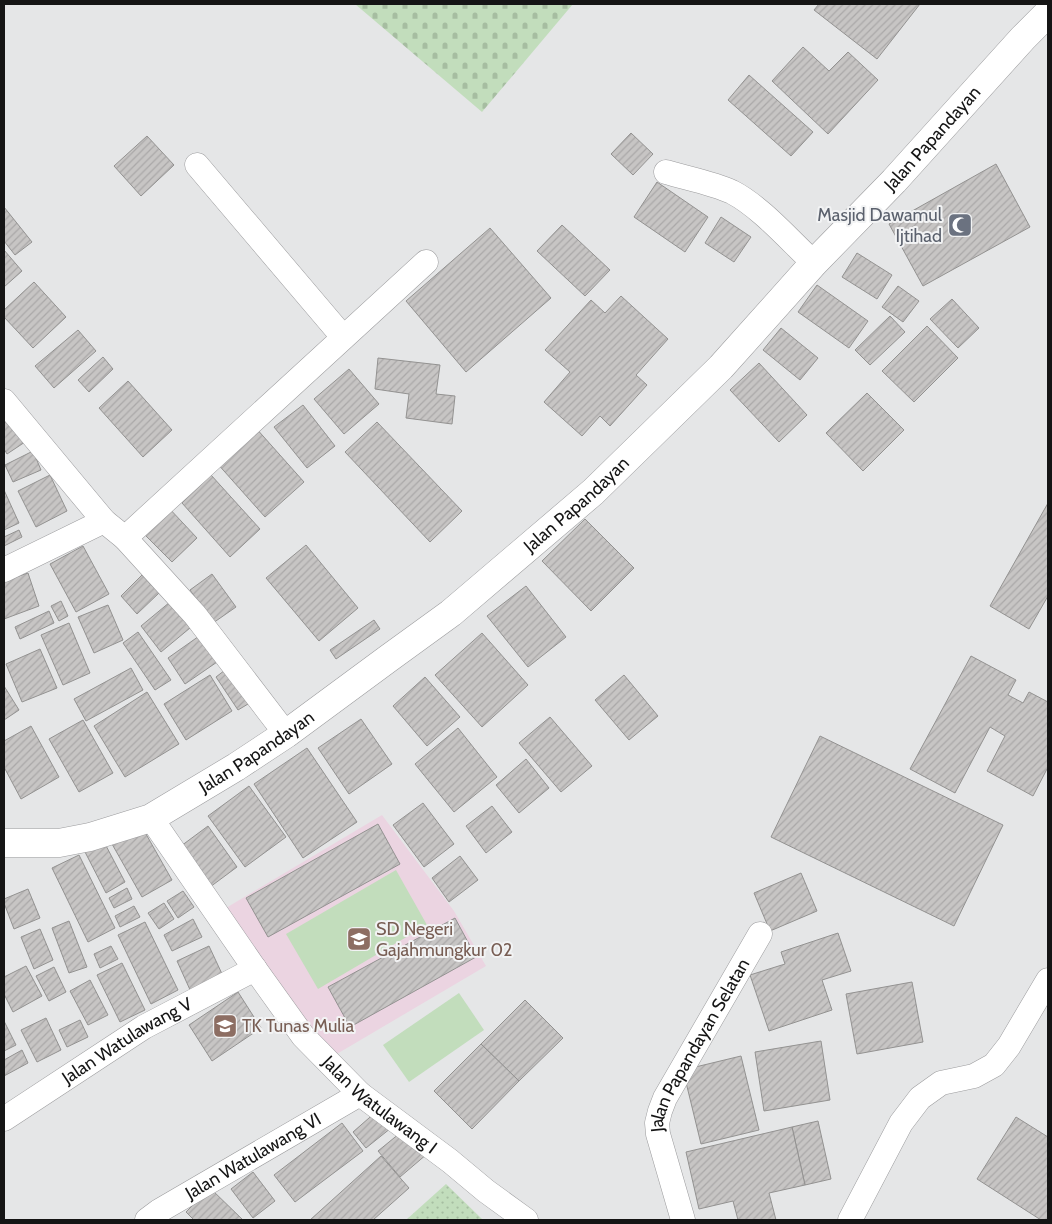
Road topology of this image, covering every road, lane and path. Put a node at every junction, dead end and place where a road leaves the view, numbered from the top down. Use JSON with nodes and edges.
{"nodes":[{"id":1,"x":1048,"y":13,"type":"edge"},
{"id":2,"x":197,"y":165,"type":"dead end"},
{"id":3,"x":666,"y":172,"type":"dead end"},
{"id":4,"x":426,"y":262,"type":"dead end"},
{"id":5,"x":814,"y":264,"type":"junction"},
{"id":6,"x":343,"y":337,"type":"junction"},
{"id":7,"x":4,"y":401,"type":"edge"},
{"id":8,"x":104,"y":521,"type":"junction"},
{"id":9,"x":125,"y":538,"type":"junction"},
{"id":10,"x":4,"y":570,"type":"edge"},
{"id":11,"x":286,"y":734,"type":"junction"},
{"id":12,"x":152,"y":818,"type":"junction"},
{"id":13,"x":5,"y":841,"type":"edge"},
{"id":14,"x":760,"y":934,"type":"dead end"},
{"id":15,"x":255,"y":970,"type":"junction"},
{"id":16,"x":1048,"y":980,"type":"edge"},
{"id":17,"x":360,"y":1094,"type":"junction"},
{"id":18,"x":4,"y":1119,"type":"edge"},
{"id":19,"x":147,"y":1220,"type":"edge"},
{"id":20,"x":526,"y":1220,"type":"edge"},
{"id":21,"x":683,"y":1220,"type":"edge"},
{"id":22,"x":850,"y":1220,"type":"edge"}],
"edges":[{"from":1,"to":5,"type":"main road","name":"Jalan Papandayan"},
{"from":2,"to":6,"type":"street"},
{"from":3,"to":5,"type":"street"},
{"from":4,"to":6,"type":"street"},
{"from":5,"to":11,"type":"main road","name":"Jalan Papandayan"},
{"from":6,"to":9,"type":"street"},
{"from":7,"to":8,"type":"street"},
{"from":8,"to":9,"type":"street"},
{"from":8,"to":10,"type":"street"},
{"from":9,"to":11,"type":"street"},
{"from":11,"to":12,"type":"main road","name":"Jalan Papandayan"},
{"from":12,"to":13,"type":"main road","name":"Jalan Papandayan"},
{"from":12,"to":15,"type":"street","name":"Jalan Watulawang I"},
{"from":14,"to":21,"type":"street","name":"Jalan Papandayan Selatan"},
{"from":15,"to":17,"type":"street","name":"Jalan Watulawang I"},
{"from":15,"to":18,"type":"street","name":"Jalan Watulawang V"},
{"from":16,"to":22,"type":"street"},
{"from":17,"to":19,"type":"street","name":"Jalan Watulawang VI"},
{"from":17,"to":20,"type":"street","name":"Jalan Watulawang I"}]}
